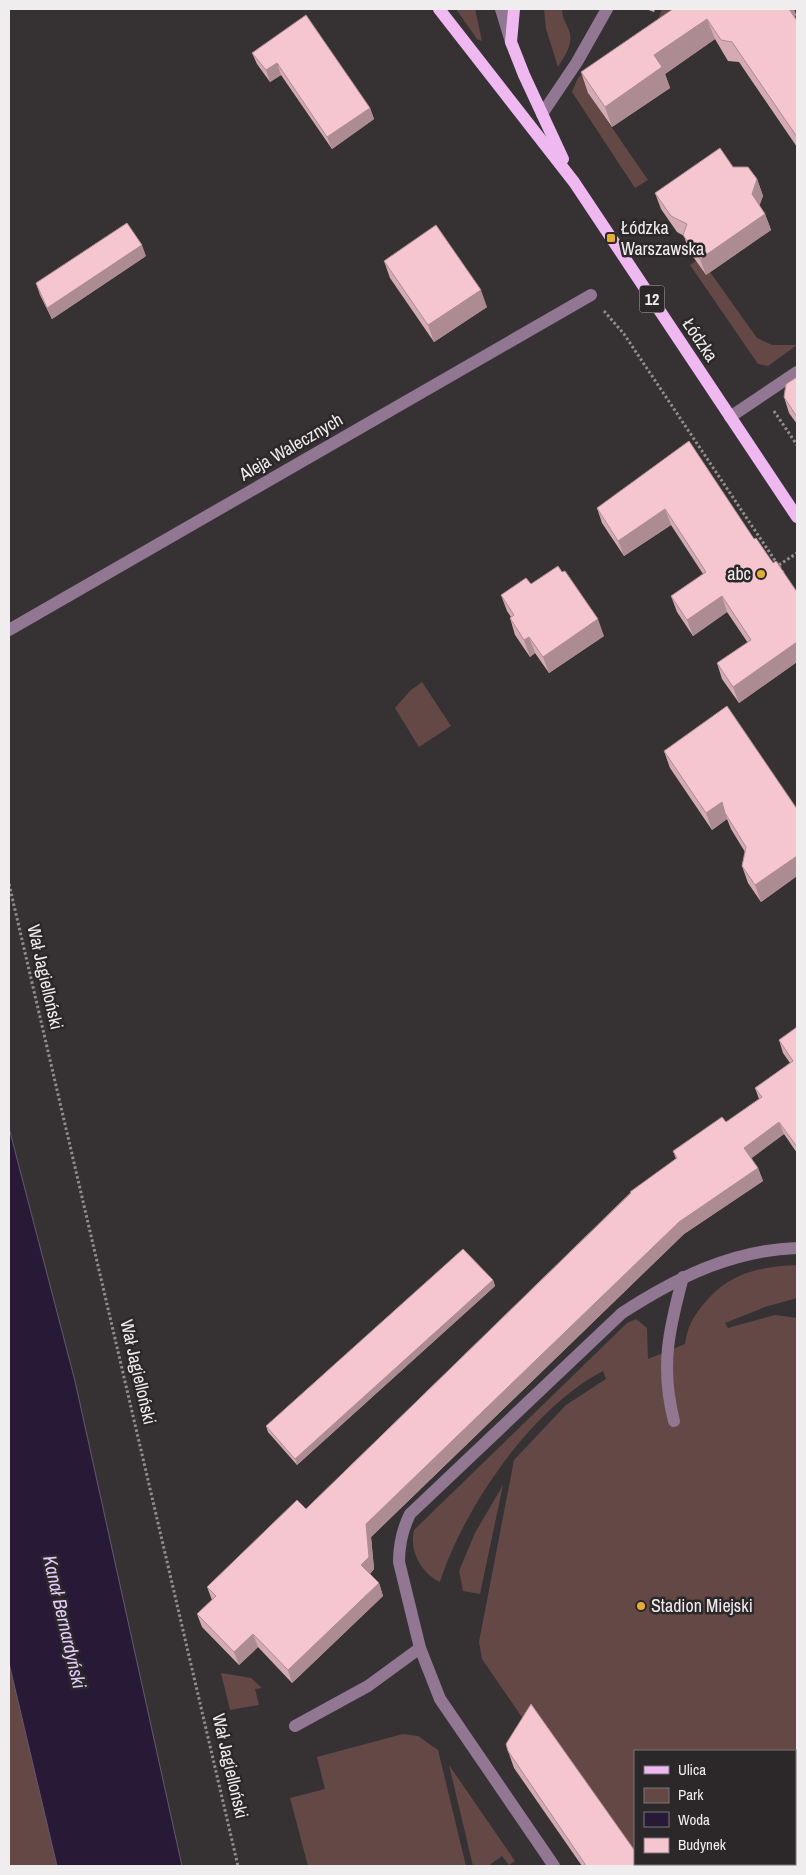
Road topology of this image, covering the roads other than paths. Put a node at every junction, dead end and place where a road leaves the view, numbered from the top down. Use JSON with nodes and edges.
{"nodes":[{"id":1,"x":439,"y":9,"type":"edge"},
{"id":2,"x":501,"y":9,"type":"edge"},
{"id":3,"x":514,"y":9,"type":"edge"},
{"id":4,"x":607,"y":9,"type":"edge"},
{"id":5,"x":512,"y":42,"type":"junction"},
{"id":6,"x":542,"y":114,"type":"junction"},
{"id":7,"x":574,"y":182,"type":"junction"},
{"id":8,"x":591,"y":295,"type":"road end"},
{"id":9,"x":797,"y":372,"type":"edge"},
{"id":10,"x":730,"y":417,"type":"junction"},
{"id":11,"x":797,"y":517,"type":"edge"},
{"id":12,"x":9,"y":630,"type":"edge"},
{"id":13,"x":797,"y":1248,"type":"edge"},
{"id":14,"x":683,"y":1276,"type":"junction"},
{"id":15,"x":674,"y":1421,"type":"dead end"},
{"id":16,"x":420,"y":1648,"type":"junction"},
{"id":17,"x":294,"y":1726,"type":"dead end"},
{"id":18,"x":554,"y":1866,"type":"edge"}],
"edges":[{"from":1,"to":7,"type":"main road","name":"Łódzka","number":"12"},
{"from":2,"to":5,"type":"street"},
{"from":3,"to":5,"type":"main road","number":"12"},
{"from":4,"to":6,"type":"street"},
{"from":5,"to":6,"type":"main road","name":"Łódzka","number":"12"},
{"from":6,"to":7,"type":"main road","name":"Łódzka","number":"12"},
{"from":7,"to":10,"type":"main road","name":"Łódzka","number":"12"},
{"from":8,"to":12,"type":"street","name":"Aleja Walecznych"},
{"from":9,"to":10,"type":"street"},
{"from":10,"to":11,"type":"main road","name":"Łódzka","number":"12"},
{"from":13,"to":14,"type":"street"},
{"from":14,"to":15,"type":"street"},
{"from":14,"to":16,"type":"street"},
{"from":16,"to":17,"type":"street"},
{"from":16,"to":18,"type":"street"}]}
